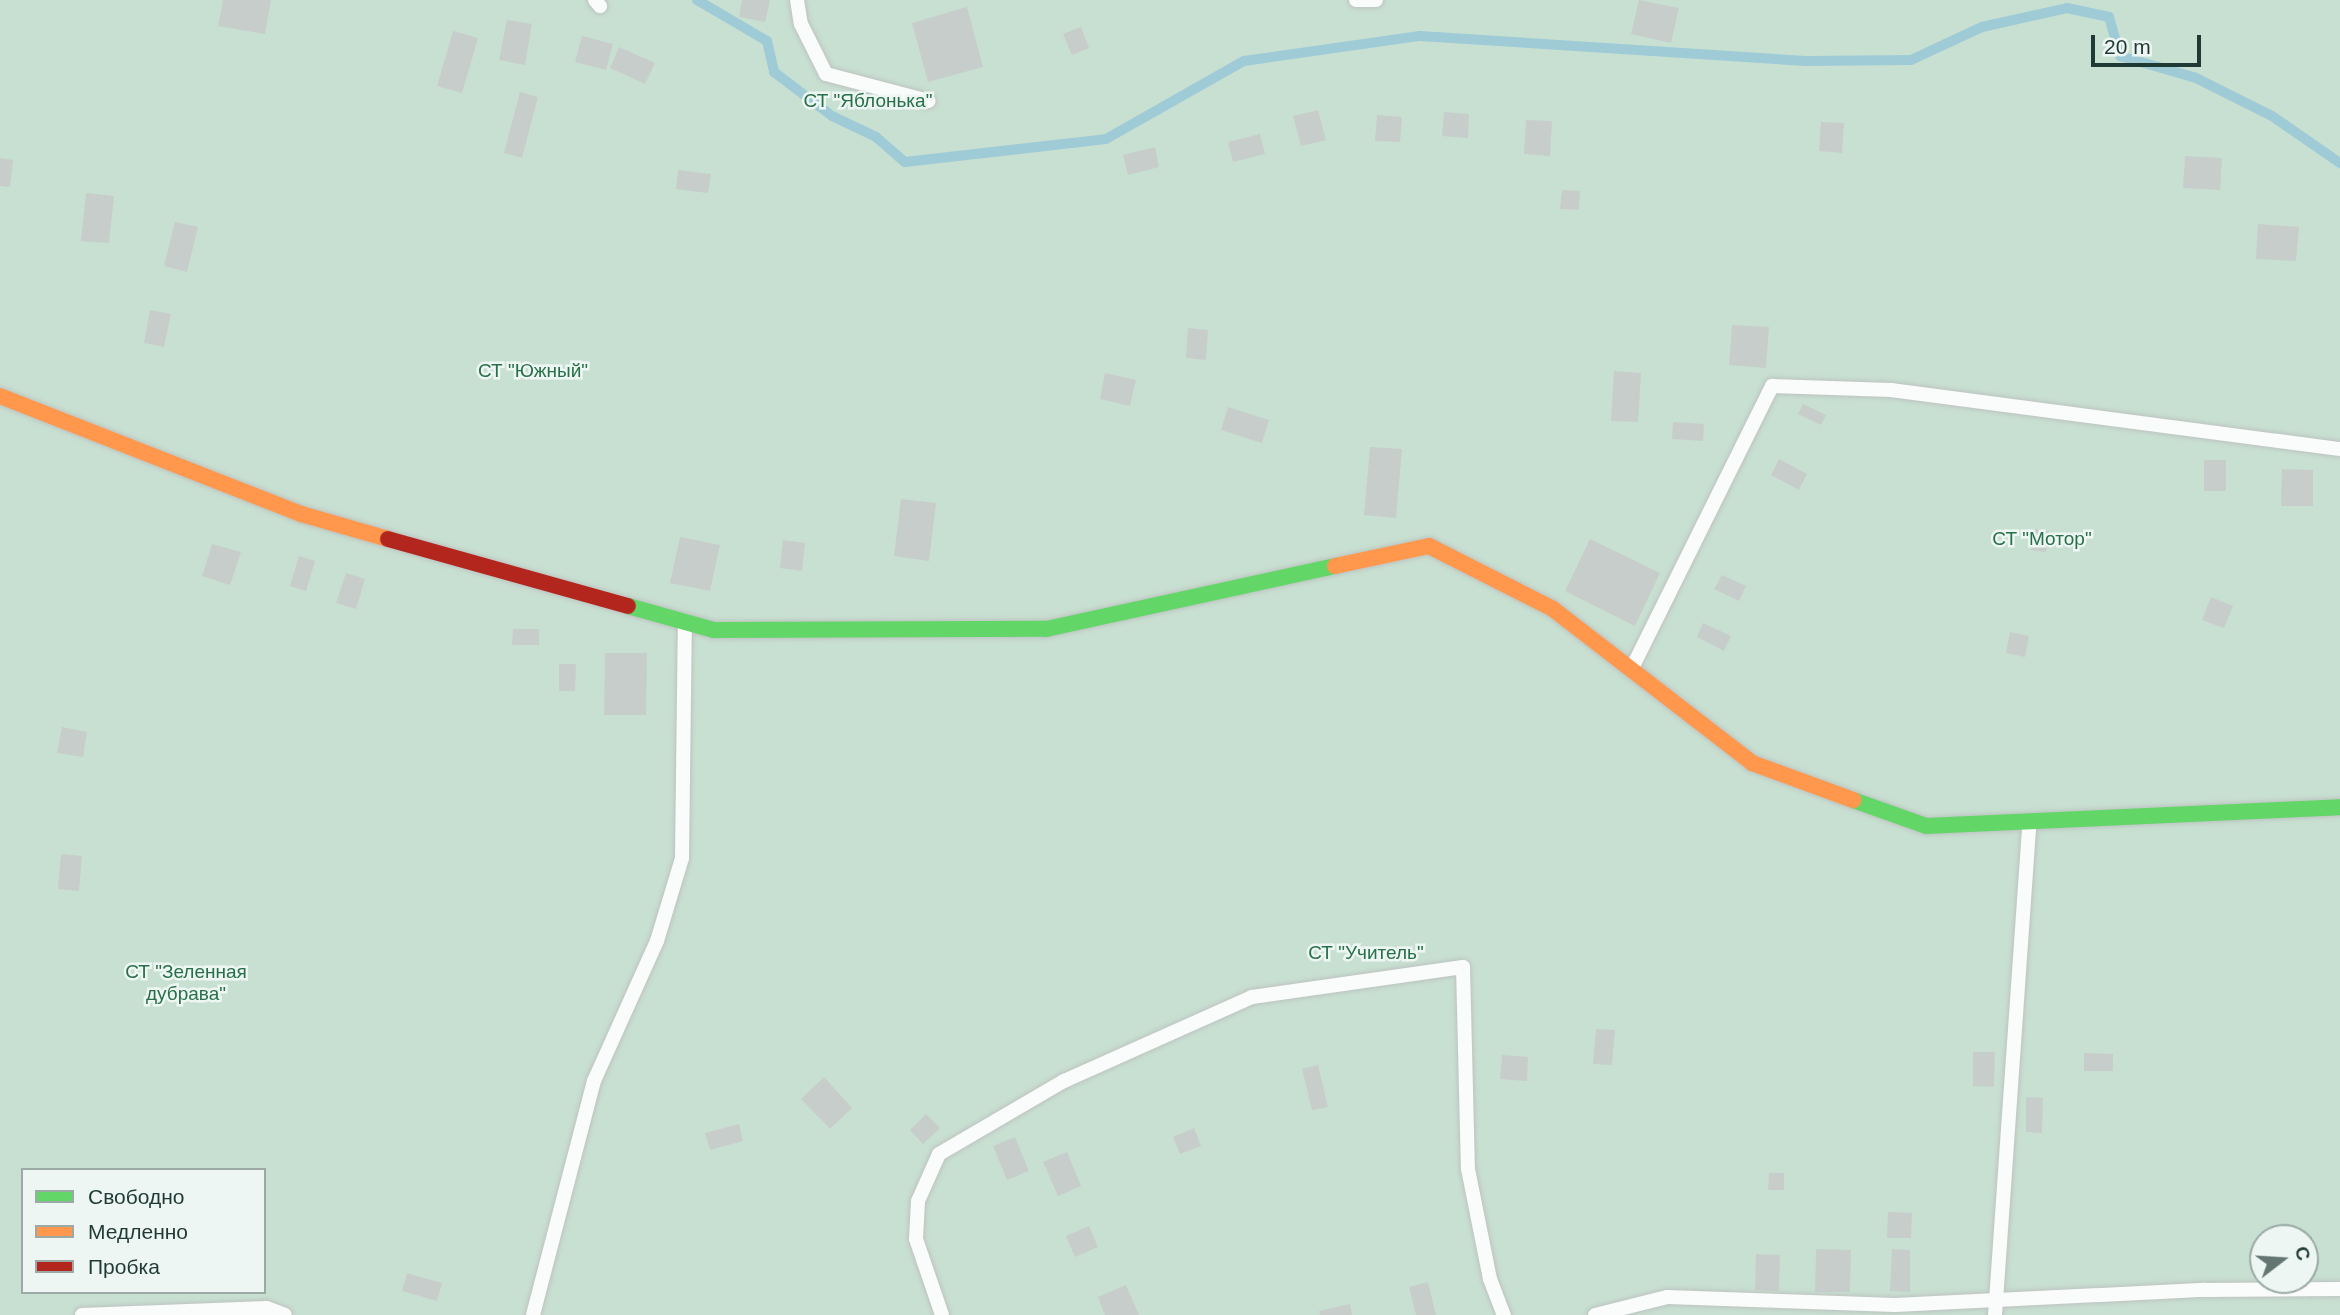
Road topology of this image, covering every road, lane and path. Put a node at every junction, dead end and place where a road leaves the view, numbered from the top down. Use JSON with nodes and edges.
{"nodes":[{"id":1,"x":797,"y":0,"type":"edge"},
{"id":2,"x":1356,"y":0,"type":"edge"},
{"id":3,"x":1376,"y":0,"type":"edge"},
{"id":4,"x":929,"y":101,"type":"dead end"},
{"id":5,"x":0,"y":396,"type":"edge"},
{"id":6,"x":2340,"y":449,"type":"edge"},
{"id":7,"x":685,"y":622,"type":"junction"},
{"id":8,"x":1632,"y":669,"type":"junction"},
{"id":9,"x":2340,"y":807,"type":"edge"},
{"id":10,"x":2030,"y":822,"type":"junction"},
{"id":11,"x":2340,"y":1289,"type":"edge"},
{"id":12,"x":1996,"y":1308,"type":"edge"},
{"id":13,"x":82,"y":1315,"type":"edge"},
{"id":14,"x":285,"y":1315,"type":"edge"},
{"id":15,"x":533,"y":1315,"type":"edge"},
{"id":16,"x":942,"y":1315,"type":"edge"},
{"id":17,"x":1504,"y":1315,"type":"edge"},
{"id":18,"x":1595,"y":1315,"type":"edge"}],
"edges":[{"from":1,"to":4,"type":"lane"},
{"from":2,"to":3,"type":"lane"},
{"from":5,"to":7,"type":"street"},
{"from":6,"to":8,"type":"lane"},
{"from":7,"to":8,"type":"street"},
{"from":7,"to":15,"type":"lane"},
{"from":8,"to":10,"type":"street"},
{"from":9,"to":10,"type":"street"},
{"from":10,"to":12,"type":"lane"},
{"from":11,"to":12,"type":"lane"},
{"from":12,"to":18,"type":"lane"},
{"from":13,"to":14,"type":"lane"},
{"from":16,"to":17,"type":"lane"}]}
